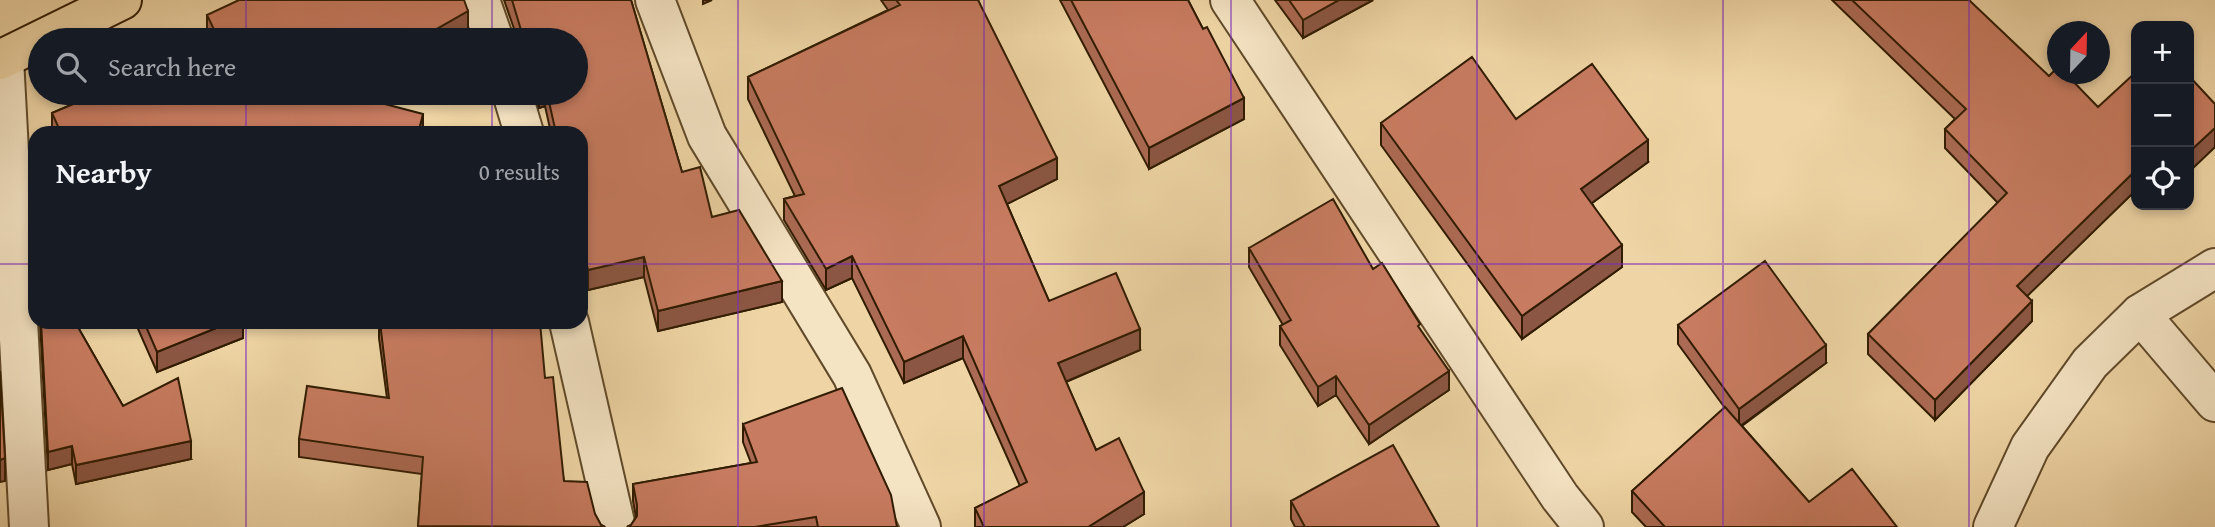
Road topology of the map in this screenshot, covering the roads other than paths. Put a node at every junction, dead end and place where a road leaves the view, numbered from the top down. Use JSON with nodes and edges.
{"nodes":[{"id":1,"x":122,"y":0,"type":"edge"},
{"id":2,"x":480,"y":0,"type":"edge"},
{"id":3,"x":655,"y":0,"type":"edge"},
{"id":4,"x":1230,"y":0,"type":"edge"},
{"id":5,"x":65,"y":28,"type":"edge"},
{"id":6,"x":490,"y":28,"type":"edge"},
{"id":7,"x":28,"y":46,"type":"edge"},
{"id":8,"x":2,"y":59,"type":"edge"},
{"id":9,"x":516,"y":105,"type":"edge"},
{"id":10,"x":522,"y":126,"type":"edge"},
{"id":11,"x":2215,"y":268,"type":"edge"},
{"id":12,"x":2140,"y":314,"type":"junction"},
{"id":13,"x":571,"y":329,"type":"edge"},
{"id":14,"x":2215,"y":402,"type":"edge"},
{"id":15,"x":29,"y":527,"type":"edge"},
{"id":16,"x":616,"y":527,"type":"edge"},
{"id":17,"x":920,"y":527,"type":"edge"},
{"id":18,"x":1584,"y":527,"type":"edge"},
{"id":19,"x":1993,"y":527,"type":"edge"}],
"edges":[{"from":1,"to":5,"type":"main road"},
{"from":2,"to":6,"type":"street"},
{"from":3,"to":17,"type":"street"},
{"from":4,"to":18,"type":"street"},
{"from":7,"to":8,"type":"main road"},
{"from":8,"to":15,"type":"street"},
{"from":9,"to":10,"type":"street"},
{"from":11,"to":12,"type":"street"},
{"from":12,"to":14,"type":"street"},
{"from":12,"to":19,"type":"street"},
{"from":13,"to":16,"type":"street"}]}
